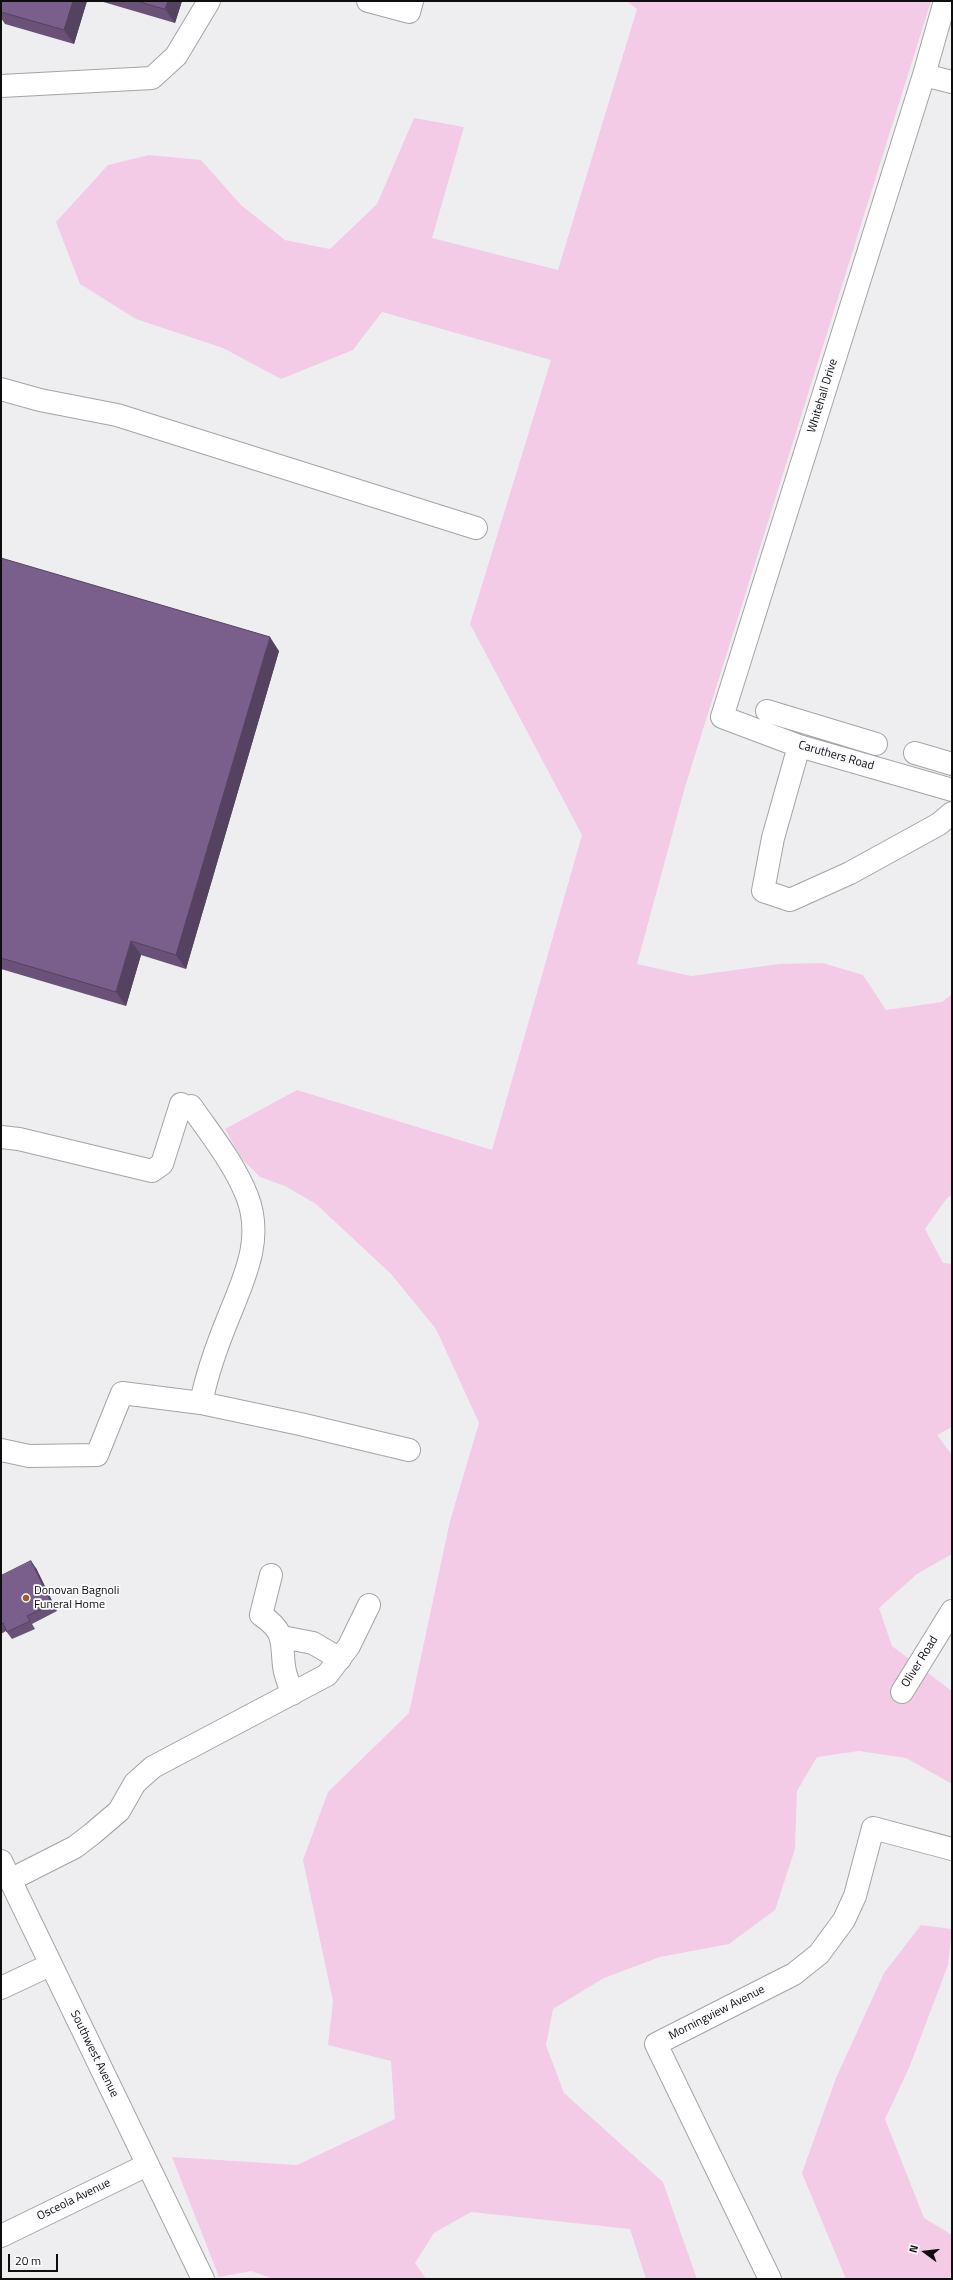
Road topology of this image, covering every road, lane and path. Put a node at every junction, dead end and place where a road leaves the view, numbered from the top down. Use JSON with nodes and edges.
{"nodes":[{"id":1,"x":209,"y":1,"type":"edge"},
{"id":2,"x":368,"y":1,"type":"edge"},
{"id":3,"x":412,"y":1,"type":"edge"},
{"id":4,"x":945,"y":1,"type":"edge"},
{"id":5,"x":924,"y":75,"type":"junction"},
{"id":6,"x":952,"y":82,"type":"edge"},
{"id":7,"x":1,"y":86,"type":"edge"},
{"id":8,"x":1,"y":389,"type":"edge"},
{"id":9,"x":476,"y":528,"type":"dead end"},
{"id":10,"x":767,"y":711,"type":"dead end"},
{"id":11,"x":722,"y":717,"type":"joint"},
{"id":12,"x":826,"y":729,"type":"junction"},
{"id":13,"x":876,"y":744,"type":"dead end"},
{"id":14,"x":809,"y":749,"type":"junction"},
{"id":15,"x":914,"y":752,"type":"dead end"},
{"id":16,"x":952,"y":764,"type":"edge"},
{"id":17,"x":952,"y":790,"type":"edge"},
{"id":18,"x":952,"y":813,"type":"edge"},
{"id":19,"x":1,"y":1137,"type":"edge"},
{"id":20,"x":201,"y":1403,"type":"junction"},
{"id":21,"x":1,"y":1450,"type":"edge"},
{"id":22,"x":409,"y":1450,"type":"dead end"},
{"id":23,"x":271,"y":1575,"type":"dead end"},
{"id":24,"x":369,"y":1605,"type":"dead end"},
{"id":25,"x":952,"y":1611,"type":"edge"},
{"id":26,"x":282,"y":1637,"type":"junction"},
{"id":27,"x":340,"y":1659,"type":"junction"},
{"id":28,"x":902,"y":1692,"type":"dead end"},
{"id":29,"x":292,"y":1694,"type":"junction"},
{"id":30,"x":952,"y":1849,"type":"edge"},
{"id":31,"x":6,"y":1870,"type":"edge"},
{"id":32,"x":50,"y":1965,"type":"junction"},
{"id":33,"x":1,"y":1988,"type":"edge"},
{"id":34,"x":147,"y":2164,"type":"junction"},
{"id":35,"x":1,"y":2236,"type":"edge"},
{"id":36,"x":203,"y":2279,"type":"edge"},
{"id":37,"x":770,"y":2279,"type":"edge"}],
"edges":[{"from":1,"to":7,"type":"street"},
{"from":2,"to":3,"type":"street"},
{"from":4,"to":5,"type":"street","name":"Whitehall Drive"},
{"from":5,"to":6,"type":"street"},
{"from":5,"to":11,"type":"street","name":"Whitehall Drive"},
{"from":8,"to":9,"type":"street"},
{"from":10,"to":12,"type":"street"},
{"from":11,"to":14,"type":"street","name":"Caruthers Road"},
{"from":12,"to":13,"type":"street"},
{"from":12,"to":14,"type":"street"},
{"from":14,"to":17,"type":"street","name":"Caruthers Road"},
{"from":14,"to":18,"type":"street"},
{"from":15,"to":16,"type":"street"},
{"from":19,"to":20,"type":"street"},
{"from":20,"to":21,"type":"street"},
{"from":20,"to":22,"type":"street"},
{"from":23,"to":26,"type":"street"},
{"from":24,"to":27,"type":"street"},
{"from":25,"to":28,"type":"street","name":"Oliver Road"},
{"from":26,"to":27,"type":"street"},
{"from":26,"to":29,"type":"street"},
{"from":27,"to":29,"type":"street"},
{"from":29,"to":31,"type":"street"},
{"from":30,"to":37,"type":"street","name":"Morningview Avenue"},
{"from":31,"to":32,"type":"street","name":"Southwest Avenue"},
{"from":32,"to":33,"type":"street"},
{"from":32,"to":34,"type":"street","name":"Southwest Avenue"},
{"from":34,"to":35,"type":"street","name":"Osceola Avenue"},
{"from":34,"to":36,"type":"street","name":"Southwest Avenue"}]}
